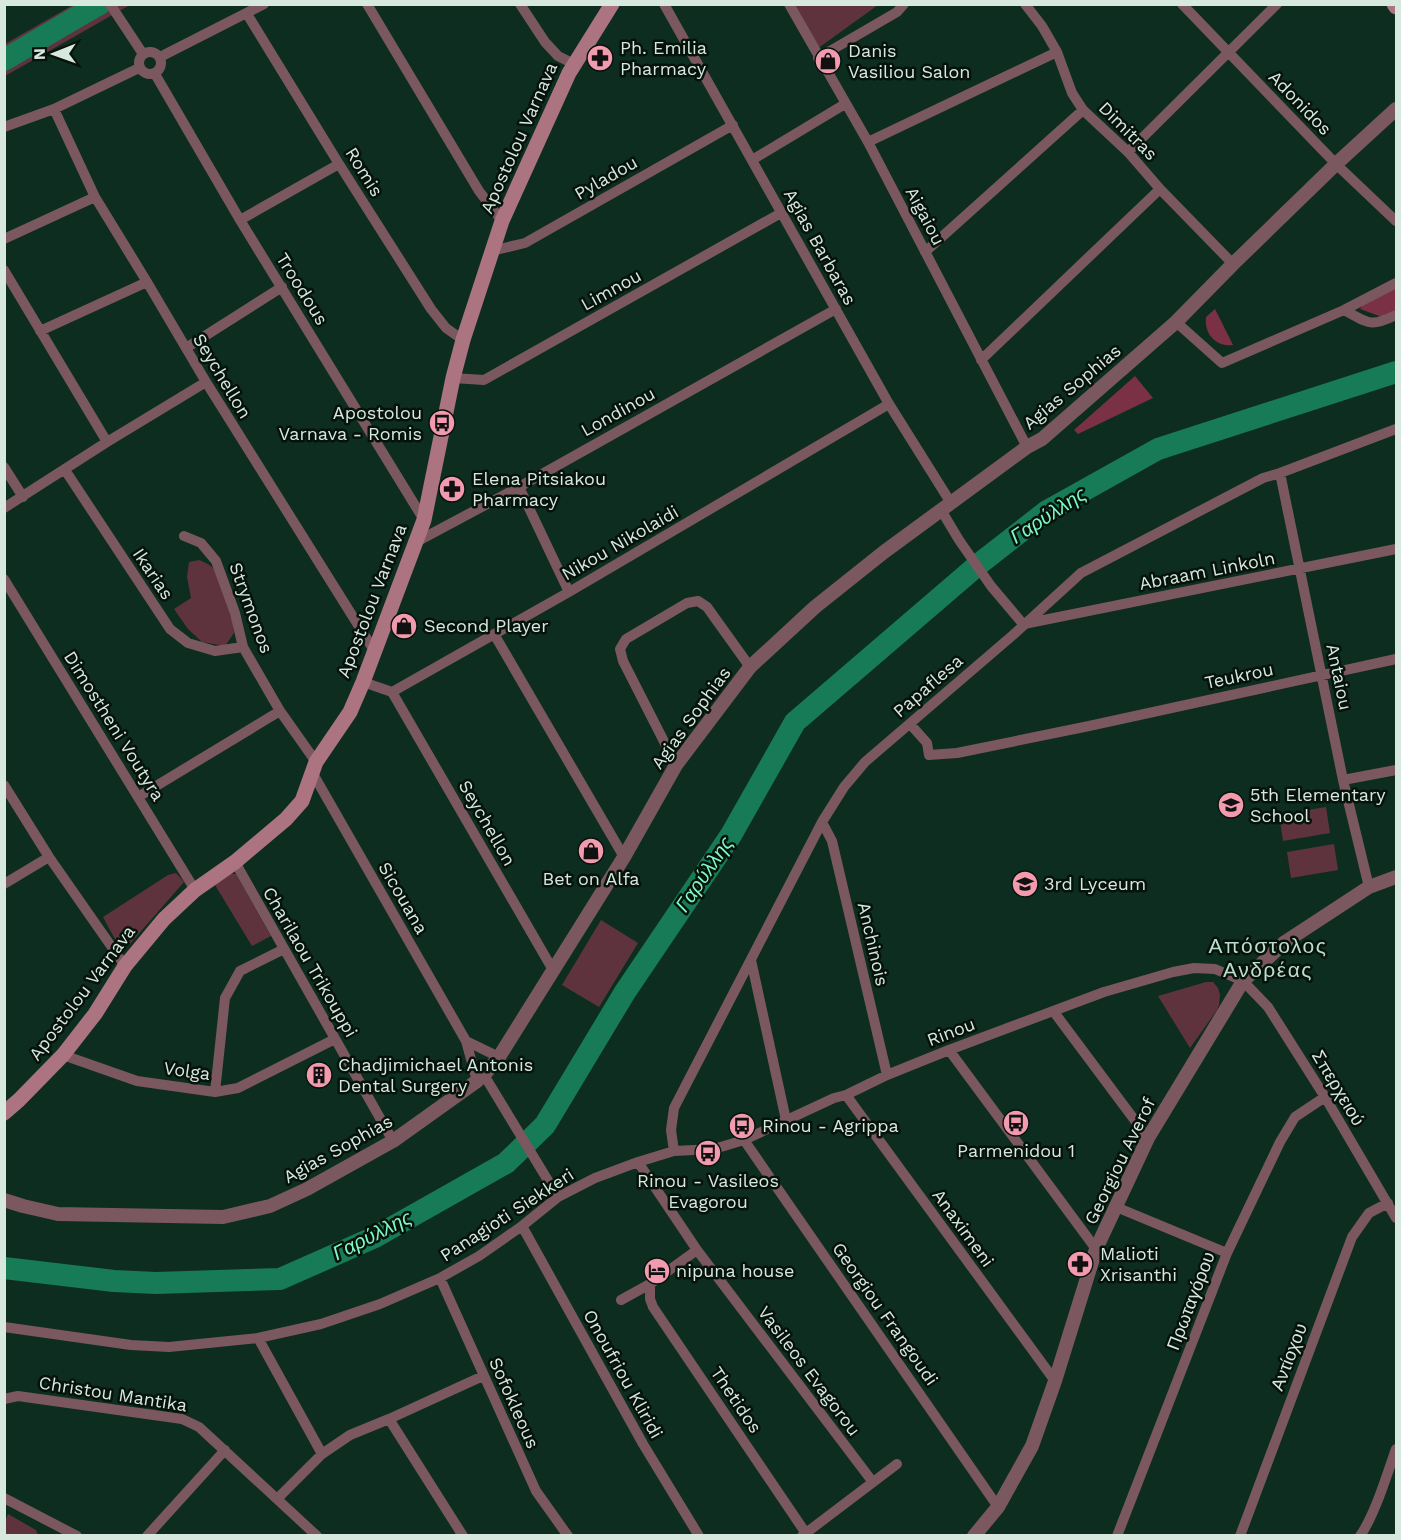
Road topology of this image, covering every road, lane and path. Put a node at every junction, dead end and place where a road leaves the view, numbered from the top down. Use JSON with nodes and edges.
{"nodes":[{"id":1,"x":110,"y":4,"type":"edge"},
{"id":2,"x":264,"y":4,"type":"edge"},
{"id":3,"x":367,"y":4,"type":"edge"},
{"id":4,"x":520,"y":4,"type":"edge"},
{"id":5,"x":612,"y":4,"type":"edge"},
{"id":6,"x":664,"y":4,"type":"edge"},
{"id":7,"x":789,"y":4,"type":"edge"},
{"id":8,"x":1025,"y":4,"type":"edge"},
{"id":9,"x":1182,"y":4,"type":"edge"},
{"id":10,"x":1277,"y":4,"type":"edge"},
{"id":11,"x":902,"y":5,"type":"edge"},
{"id":12,"x":247,"y":14,"type":"junction"},
{"id":13,"x":1057,"y":52,"type":"junction"},
{"id":14,"x":1229,"y":52,"type":"junction"},
{"id":15,"x":142,"y":54,"type":"junction"},
{"id":16,"x":160,"y":57,"type":"junction"},
{"id":17,"x":818,"y":58,"type":"junction"},
{"id":18,"x":574,"y":64,"type":"junction"},
{"id":19,"x":139,"y":68,"type":"junction"},
{"id":20,"x":155,"y":74,"type":"junction"},
{"id":21,"x":845,"y":104,"type":"junction"},
{"id":22,"x":54,"y":109,"type":"junction"},
{"id":23,"x":1396,"y":109,"type":"edge"},
{"id":24,"x":1083,"y":110,"type":"junction"},
{"id":25,"x":733,"y":125,"type":"junction"},
{"id":26,"x":4,"y":127,"type":"edge"},
{"id":27,"x":868,"y":142,"type":"junction"},
{"id":28,"x":1128,"y":152,"type":"junction"},
{"id":29,"x":752,"y":160,"type":"junction"},
{"id":30,"x":339,"y":164,"type":"junction"},
{"id":31,"x":1336,"y":164,"type":"junction"},
{"id":32,"x":1160,"y":189,"type":"junction"},
{"id":33,"x":95,"y":196,"type":"junction"},
{"id":34,"x":782,"y":213,"type":"junction"},
{"id":35,"x":240,"y":220,"type":"junction"},
{"id":36,"x":502,"y":221,"type":"junction"},
{"id":37,"x":1396,"y":221,"type":"edge"},
{"id":38,"x":4,"y":239,"type":"edge"},
{"id":39,"x":491,"y":251,"type":"junction"},
{"id":40,"x":925,"y":252,"type":"junction"},
{"id":41,"x":1233,"y":264,"type":"junction"},
{"id":42,"x":4,"y":270,"type":"edge"},
{"id":43,"x":147,"y":282,"type":"junction"},
{"id":44,"x":1396,"y":283,"type":"edge"},
{"id":45,"x":282,"y":287,"type":"junction"},
{"id":46,"x":836,"y":309,"type":"junction"},
{"id":47,"x":1344,"y":310,"type":"junction"},
{"id":48,"x":1396,"y":315,"type":"edge"},
{"id":49,"x":1176,"y":322,"type":"junction"},
{"id":50,"x":40,"y":331,"type":"junction"},
{"id":51,"x":463,"y":340,"type":"junction"},
{"id":52,"x":186,"y":348,"type":"junction"},
{"id":53,"x":981,"y":360,"type":"junction"},
{"id":54,"x":453,"y":378,"type":"junction"},
{"id":55,"x":206,"y":382,"type":"junction"},
{"id":56,"x":889,"y":404,"type":"junction"},
{"id":57,"x":1396,"y":429,"type":"edge"},
{"id":58,"x":107,"y":442,"type":"junction"},
{"id":59,"x":1027,"y":447,"type":"junction"},
{"id":60,"x":4,"y":467,"type":"edge"},
{"id":61,"x":65,"y":470,"type":"junction"},
{"id":62,"x":1280,"y":473,"type":"junction"},
{"id":63,"x":519,"y":487,"type":"junction"},
{"id":64,"x":23,"y":497,"type":"junction"},
{"id":65,"x":946,"y":507,"type":"junction"},
{"id":66,"x":4,"y":508,"type":"edge"},
{"id":67,"x":424,"y":520,"type":"junction"},
{"id":68,"x":184,"y":536,"type":"dead end"},
{"id":69,"x":416,"y":542,"type":"junction"},
{"id":70,"x":1396,"y":549,"type":"edge"},
{"id":71,"x":1300,"y":569,"type":"junction"},
{"id":72,"x":4,"y":579,"type":"edge"},
{"id":73,"x":569,"y":591,"type":"junction"},
{"id":74,"x":1023,"y":624,"type":"junction"},
{"id":75,"x":494,"y":634,"type":"junction"},
{"id":76,"x":243,"y":647,"type":"junction"},
{"id":77,"x":375,"y":652,"type":"junction"},
{"id":78,"x":1396,"y":659,"type":"edge"},
{"id":79,"x":750,"y":667,"type":"junction"},
{"id":80,"x":1322,"y":675,"type":"junction"},
{"id":81,"x":363,"y":682,"type":"junction"},
{"id":82,"x":392,"y":692,"type":"junction"},
{"id":83,"x":280,"y":711,"type":"junction"},
{"id":84,"x":910,"y":724,"type":"junction"},
{"id":85,"x":676,"y":765,"type":"junction"},
{"id":86,"x":314,"y":767,"type":"junction"},
{"id":87,"x":1396,"y":770,"type":"edge"},
{"id":88,"x":1343,"y":780,"type":"junction"},
{"id":89,"x":4,"y":785,"type":"edge"},
{"id":90,"x":138,"y":796,"type":"junction"},
{"id":91,"x":822,"y":822,"type":"junction"},
{"id":92,"x":49,"y":857,"type":"junction"},
{"id":93,"x":624,"y":857,"type":"junction"},
{"id":94,"x":235,"y":862,"type":"junction"},
{"id":95,"x":1396,"y":877,"type":"edge"},
{"id":96,"x":4,"y":884,"type":"edge"},
{"id":97,"x":1369,"y":887,"type":"junction"},
{"id":98,"x":195,"y":890,"type":"junction"},
{"id":99,"x":284,"y":949,"type":"junction"},
{"id":100,"x":751,"y":960,"type":"junction"},
{"id":101,"x":125,"y":966,"type":"junction"},
{"id":102,"x":554,"y":970,"type":"junction"},
{"id":103,"x":1244,"y":981,"type":"junction"},
{"id":104,"x":1054,"y":1012,"type":"junction"},
{"id":105,"x":335,"y":1039,"type":"junction"},
{"id":106,"x":466,"y":1041,"type":"junction"},
{"id":107,"x":949,"y":1050,"type":"junction"},
{"id":108,"x":63,"y":1055,"type":"junction"},
{"id":109,"x":499,"y":1057,"type":"junction"},
{"id":110,"x":887,"y":1075,"type":"junction"},
{"id":111,"x":481,"y":1078,"type":"junction"},
{"id":112,"x":215,"y":1092,"type":"junction"},
{"id":113,"x":846,"y":1095,"type":"junction"},
{"id":114,"x":1325,"y":1097,"type":"junction"},
{"id":115,"x":4,"y":1113,"type":"edge"},
{"id":116,"x":786,"y":1120,"type":"junction"},
{"id":117,"x":1148,"y":1137,"type":"junction"},
{"id":118,"x":744,"y":1140,"type":"junction"},
{"id":119,"x":393,"y":1141,"type":"junction"},
{"id":120,"x":674,"y":1151,"type":"junction"},
{"id":121,"x":638,"y":1162,"type":"junction"},
{"id":122,"x":558,"y":1197,"type":"junction"},
{"id":123,"x":4,"y":1200,"type":"edge"},
{"id":124,"x":1388,"y":1203,"type":"junction"},
{"id":125,"x":1116,"y":1207,"type":"junction"},
{"id":126,"x":1396,"y":1218,"type":"edge"},
{"id":127,"x":522,"y":1226,"type":"junction"},
{"id":128,"x":1096,"y":1249,"type":"junction"},
{"id":129,"x":697,"y":1250,"type":"junction"},
{"id":130,"x":1227,"y":1253,"type":"junction"},
{"id":131,"x":440,"y":1278,"type":"junction"},
{"id":132,"x":651,"y":1284,"type":"junction"},
{"id":133,"x":621,"y":1300,"type":"dead end"},
{"id":134,"x":4,"y":1327,"type":"edge"},
{"id":135,"x":258,"y":1338,"type":"junction"},
{"id":136,"x":483,"y":1376,"type":"junction"},
{"id":137,"x":1054,"y":1381,"type":"junction"},
{"id":138,"x":4,"y":1399,"type":"edge"},
{"id":139,"x":389,"y":1419,"type":"junction"},
{"id":140,"x":1396,"y":1449,"type":"edge"},
{"id":141,"x":225,"y":1450,"type":"junction"},
{"id":142,"x":322,"y":1454,"type":"junction"},
{"id":143,"x":897,"y":1464,"type":"dead end"},
{"id":144,"x":872,"y":1481,"type":"junction"},
{"id":145,"x":4,"y":1498,"type":"edge"},
{"id":146,"x":277,"y":1499,"type":"junction"},
{"id":147,"x":998,"y":1507,"type":"junction"},
{"id":148,"x":54,"y":1531,"type":"edge"},
{"id":149,"x":803,"y":1534,"type":"edge"},
{"id":150,"x":77,"y":1536,"type":"edge"},
{"id":151,"x":147,"y":1536,"type":"edge"},
{"id":152,"x":317,"y":1536,"type":"edge"},
{"id":153,"x":463,"y":1536,"type":"edge"},
{"id":154,"x":568,"y":1536,"type":"edge"},
{"id":155,"x":699,"y":1536,"type":"edge"},
{"id":156,"x":974,"y":1536,"type":"edge"},
{"id":157,"x":1117,"y":1536,"type":"edge"},
{"id":158,"x":1240,"y":1536,"type":"edge"},
{"id":159,"x":1360,"y":1536,"type":"edge"}],
"edges":[{"from":1,"to":15,"type":"street"},
{"from":2,"to":12,"type":"street"},
{"from":3,"to":36,"type":"street"},
{"from":4,"to":18,"type":"street"},
{"from":5,"to":18,"type":"main road","name":"Apostolou Varnava"},
{"from":6,"to":25,"type":"street","name":"Agias Barbaras"},
{"from":7,"to":17,"type":"street","name":"Aigaiou"},
{"from":8,"to":13,"type":"street","name":"Dimitras"},
{"from":9,"to":14,"type":"street","name":"Adonidos"},
{"from":10,"to":14,"type":"street"},
{"from":11,"to":17,"type":"street"},
{"from":12,"to":16,"type":"street"},
{"from":12,"to":30,"type":"street","name":"Romis"},
{"from":13,"to":24,"type":"street","name":"Dimitras"},
{"from":13,"to":27,"type":"street"},
{"from":14,"to":28,"type":"street"},
{"from":14,"to":31,"type":"street","name":"Adonidos"},
{"from":15,"to":16,"type":"street"},
{"from":15,"to":19,"type":"street"},
{"from":16,"to":20,"type":"street"},
{"from":17,"to":21,"type":"street","name":"Aigaiou"},
{"from":18,"to":36,"type":"main road","name":"Apostolou Varnava"},
{"from":19,"to":20,"type":"street"},
{"from":19,"to":22,"type":"street"},
{"from":20,"to":35,"type":"street","name":"Troodous"},
{"from":21,"to":27,"type":"street","name":"Aigaiou"},
{"from":21,"to":29,"type":"street"},
{"from":22,"to":26,"type":"street"},
{"from":22,"to":33,"type":"street","name":"Seychellon"},
{"from":23,"to":31,"type":"street","name":"Agias Sophias"},
{"from":24,"to":28,"type":"street","name":"Dimitras"},
{"from":24,"to":40,"type":"street"},
{"from":25,"to":29,"type":"street","name":"Agias Barbaras"},
{"from":25,"to":39,"type":"street","name":"Pyladou"},
{"from":27,"to":40,"type":"street","name":"Aigaiou"},
{"from":28,"to":32,"type":"street","name":"Dimitras"},
{"from":29,"to":34,"type":"street","name":"Agias Barbaras"},
{"from":30,"to":35,"type":"street"},
{"from":30,"to":51,"type":"street","name":"Romis"},
{"from":31,"to":37,"type":"street","name":"Adonidos"},
{"from":31,"to":41,"type":"street","name":"Agias Sophias"},
{"from":32,"to":41,"type":"street","name":"Dimitras"},
{"from":32,"to":53,"type":"street"},
{"from":33,"to":38,"type":"street"},
{"from":33,"to":43,"type":"street","name":"Seychellon"},
{"from":34,"to":46,"type":"street","name":"Agias Barbaras"},
{"from":34,"to":54,"type":"street","name":"Limnou"},
{"from":35,"to":45,"type":"street","name":"Troodous"},
{"from":36,"to":39,"type":"main road","name":"Apostolou Varnava"},
{"from":39,"to":51,"type":"main road","name":"Apostolou Varnava"},
{"from":40,"to":53,"type":"street","name":"Aigaiou"},
{"from":41,"to":49,"type":"street","name":"Agias Sophias"},
{"from":42,"to":50,"type":"street"},
{"from":43,"to":50,"type":"street"},
{"from":43,"to":52,"type":"street","name":"Seychellon"},
{"from":44,"to":47,"type":"street"},
{"from":45,"to":52,"type":"street"},
{"from":45,"to":67,"type":"street","name":"Troodous"},
{"from":46,"to":56,"type":"street","name":"Agias Barbaras"},
{"from":46,"to":63,"type":"street","name":"Londinou"},
{"from":47,"to":48,"type":"street"},
{"from":47,"to":49,"type":"street"},
{"from":49,"to":59,"type":"street","name":"Agias Sophias"},
{"from":50,"to":58,"type":"street"},
{"from":51,"to":54,"type":"main road","name":"Apostolou Varnava"},
{"from":52,"to":55,"type":"street","name":"Seychellon"},
{"from":53,"to":59,"type":"street","name":"Aigaiou"},
{"from":54,"to":67,"type":"main road","name":"Apostolou Varnava"},
{"from":55,"to":58,"type":"street"},
{"from":55,"to":77,"type":"street","name":"Seychellon"},
{"from":56,"to":65,"type":"street","name":"Agias Barbaras"},
{"from":56,"to":73,"type":"street","name":"Nikou Nikolaidi"},
{"from":57,"to":62,"type":"street","name":"Papaflesa"},
{"from":58,"to":61,"type":"street"},
{"from":59,"to":65,"type":"street","name":"Agias Sophias"},
{"from":60,"to":64,"type":"street"},
{"from":61,"to":64,"type":"street"},
{"from":61,"to":76,"type":"street","name":"Ikarias"},
{"from":62,"to":71,"type":"street","name":"Antaiou"},
{"from":62,"to":74,"type":"street","name":"Papaflesa"},
{"from":63,"to":69,"type":"street","name":"Londinou"},
{"from":63,"to":73,"type":"street"},
{"from":64,"to":66,"type":"street"},
{"from":65,"to":74,"type":"street","name":"Agias Barbaras"},
{"from":65,"to":79,"type":"street","name":"Agias Sophias"},
{"from":67,"to":69,"type":"main road","name":"Apostolou Varnava"},
{"from":68,"to":76,"type":"street","name":"Strymonos"},
{"from":69,"to":77,"type":"main road","name":"Apostolou Varnava"},
{"from":70,"to":71,"type":"street","name":"Abraam Linkoln"},
{"from":71,"to":74,"type":"street","name":"Abraam Linkoln"},
{"from":71,"to":80,"type":"street","name":"Antaiou"},
{"from":72,"to":90,"type":"street","name":"Dimostheni Voutyra"},
{"from":73,"to":75,"type":"street","name":"Nikou Nikolaidi"},
{"from":74,"to":84,"type":"street","name":"Papaflesa"},
{"from":75,"to":82,"type":"street","name":"Nikou Nikolaidi"},
{"from":75,"to":93,"type":"street"},
{"from":76,"to":83,"type":"street","name":"Strymonos"},
{"from":77,"to":81,"type":"main road","name":"Apostolou Varnava"},
{"from":78,"to":80,"type":"street","name":"Teukrou"},
{"from":79,"to":85,"type":"street","name":"Agias Sophias"},
{"from":79,"to":85,"type":"street"},
{"from":80,"to":84,"type":"street","name":"Teukrou"},
{"from":80,"to":88,"type":"street","name":"Antaiou"},
{"from":81,"to":82,"type":"street"},
{"from":81,"to":86,"type":"main road","name":"Apostolou Varnava"},
{"from":82,"to":102,"type":"street","name":"Seychellon"},
{"from":83,"to":86,"type":"street","name":"Strymonos"},
{"from":83,"to":90,"type":"street"},
{"from":84,"to":91,"type":"street","name":"Papaflesa"},
{"from":85,"to":93,"type":"street","name":"Agias Sophias"},
{"from":86,"to":94,"type":"main road","name":"Apostolou Varnava"},
{"from":86,"to":106,"type":"street","name":"Sicouana"},
{"from":87,"to":88,"type":"street"},
{"from":88,"to":97,"type":"street","name":"Antaiou"},
{"from":89,"to":92,"type":"street"},
{"from":90,"to":98,"type":"street","name":"Dimostheni Voutyra"},
{"from":91,"to":100,"type":"street","name":"Papaflesa"},
{"from":91,"to":110,"type":"street","name":"Anchinois"},
{"from":92,"to":96,"type":"street"},
{"from":92,"to":101,"type":"street"},
{"from":93,"to":102,"type":"street","name":"Agias Sophias"},
{"from":94,"to":98,"type":"main road","name":"Apostolou Varnava"},
{"from":94,"to":99,"type":"street","name":"Charilaou Trikouppi"},
{"from":95,"to":97,"type":"street","name":"Georgiou Averof"},
{"from":97,"to":103,"type":"street","name":"Georgiou Averof"},
{"from":98,"to":101,"type":"main road","name":"Apostolou Varnava"},
{"from":99,"to":105,"type":"street","name":"Charilaou Trikouppi"},
{"from":99,"to":112,"type":"street"},
{"from":100,"to":116,"type":"street"},
{"from":100,"to":120,"type":"street","name":"Papaflesa"},
{"from":101,"to":108,"type":"main road","name":"Apostolou Varnava"},
{"from":102,"to":109,"type":"street","name":"Agias Sophias"},
{"from":103,"to":104,"type":"street","name":"Rinou"},
{"from":103,"to":114,"type":"street","name":"Σπερχειού"},
{"from":103,"to":117,"type":"street","name":"Georgiou Averof"},
{"from":104,"to":107,"type":"street","name":"Rinou"},
{"from":104,"to":117,"type":"street"},
{"from":105,"to":112,"type":"street","name":"Volga"},
{"from":105,"to":119,"type":"street","name":"Charilaou Trikouppi"},
{"from":106,"to":109,"type":"street"},
{"from":106,"to":111,"type":"street","name":"Sicouana"},
{"from":107,"to":110,"type":"street","name":"Rinou"},
{"from":107,"to":128,"type":"street"},
{"from":108,"to":112,"type":"street","name":"Volga"},
{"from":108,"to":115,"type":"main road","name":"Apostolou Varnava"},
{"from":109,"to":111,"type":"street","name":"Agias Sophias"},
{"from":110,"to":113,"type":"street","name":"Rinou"},
{"from":111,"to":119,"type":"street","name":"Agias Sophias"},
{"from":111,"to":122,"type":"street","name":"Sicouana"},
{"from":113,"to":116,"type":"street","name":"Rinou"},
{"from":113,"to":137,"type":"street","name":"Anaximeni"},
{"from":114,"to":124,"type":"street","name":"Σπερχειού"},
{"from":114,"to":130,"type":"street","name":"Πρωταγόρου"},
{"from":116,"to":118,"type":"street","name":"Rinou"},
{"from":117,"to":125,"type":"street","name":"Georgiou Averof"},
{"from":118,"to":120,"type":"street","name":"Rinou"},
{"from":118,"to":147,"type":"street","name":"Georgiou Frangoudi"},
{"from":119,"to":123,"type":"street","name":"Agias Sophias"},
{"from":120,"to":121,"type":"street","name":"Panagioti Siekkeri"},
{"from":121,"to":122,"type":"street","name":"Panagioti Siekkeri"},
{"from":121,"to":129,"type":"street","name":"Vasileos Evagorou"},
{"from":122,"to":127,"type":"street","name":"Panagioti Siekkeri"},
{"from":124,"to":126,"type":"street","name":"Σπερχειού"},
{"from":124,"to":158,"type":"street","name":"Αντίοχου"},
{"from":125,"to":128,"type":"street","name":"Georgiou Averof"},
{"from":125,"to":130,"type":"street"},
{"from":127,"to":131,"type":"street","name":"Panagioti Siekkeri"},
{"from":127,"to":155,"type":"street","name":"Onoufriou Kliridi"},
{"from":128,"to":137,"type":"street","name":"Georgiou Averof"},
{"from":129,"to":132,"type":"street"},
{"from":129,"to":144,"type":"street","name":"Vasileos Evagorou"},
{"from":130,"to":157,"type":"street","name":"Πρωταγόρου"},
{"from":131,"to":135,"type":"street","name":"Panagioti Siekkeri"},
{"from":131,"to":136,"type":"street","name":"Sofokleous"},
{"from":132,"to":133,"type":"street"},
{"from":132,"to":149,"type":"street","name":"Thetidos"},
{"from":134,"to":135,"type":"street","name":"Panagioti Siekkeri"},
{"from":135,"to":142,"type":"street"},
{"from":136,"to":139,"type":"street"},
{"from":136,"to":154,"type":"street","name":"Sofokleous"},
{"from":137,"to":147,"type":"street","name":"Georgiou Averof"},
{"from":138,"to":141,"type":"street","name":"Christou Mantika"},
{"from":139,"to":142,"type":"street"},
{"from":139,"to":153,"type":"street"},
{"from":140,"to":159,"type":"street"},
{"from":141,"to":146,"type":"street","name":"Christou Mantika"},
{"from":141,"to":151,"type":"street"},
{"from":142,"to":146,"type":"street"},
{"from":143,"to":144,"type":"street"},
{"from":144,"to":149,"type":"street"},
{"from":145,"to":148,"type":"street"},
{"from":146,"to":152,"type":"street","name":"Christou Mantika"},
{"from":147,"to":156,"type":"street","name":"Georgiou Averof"},
{"from":148,"to":150,"type":"street"}]}
